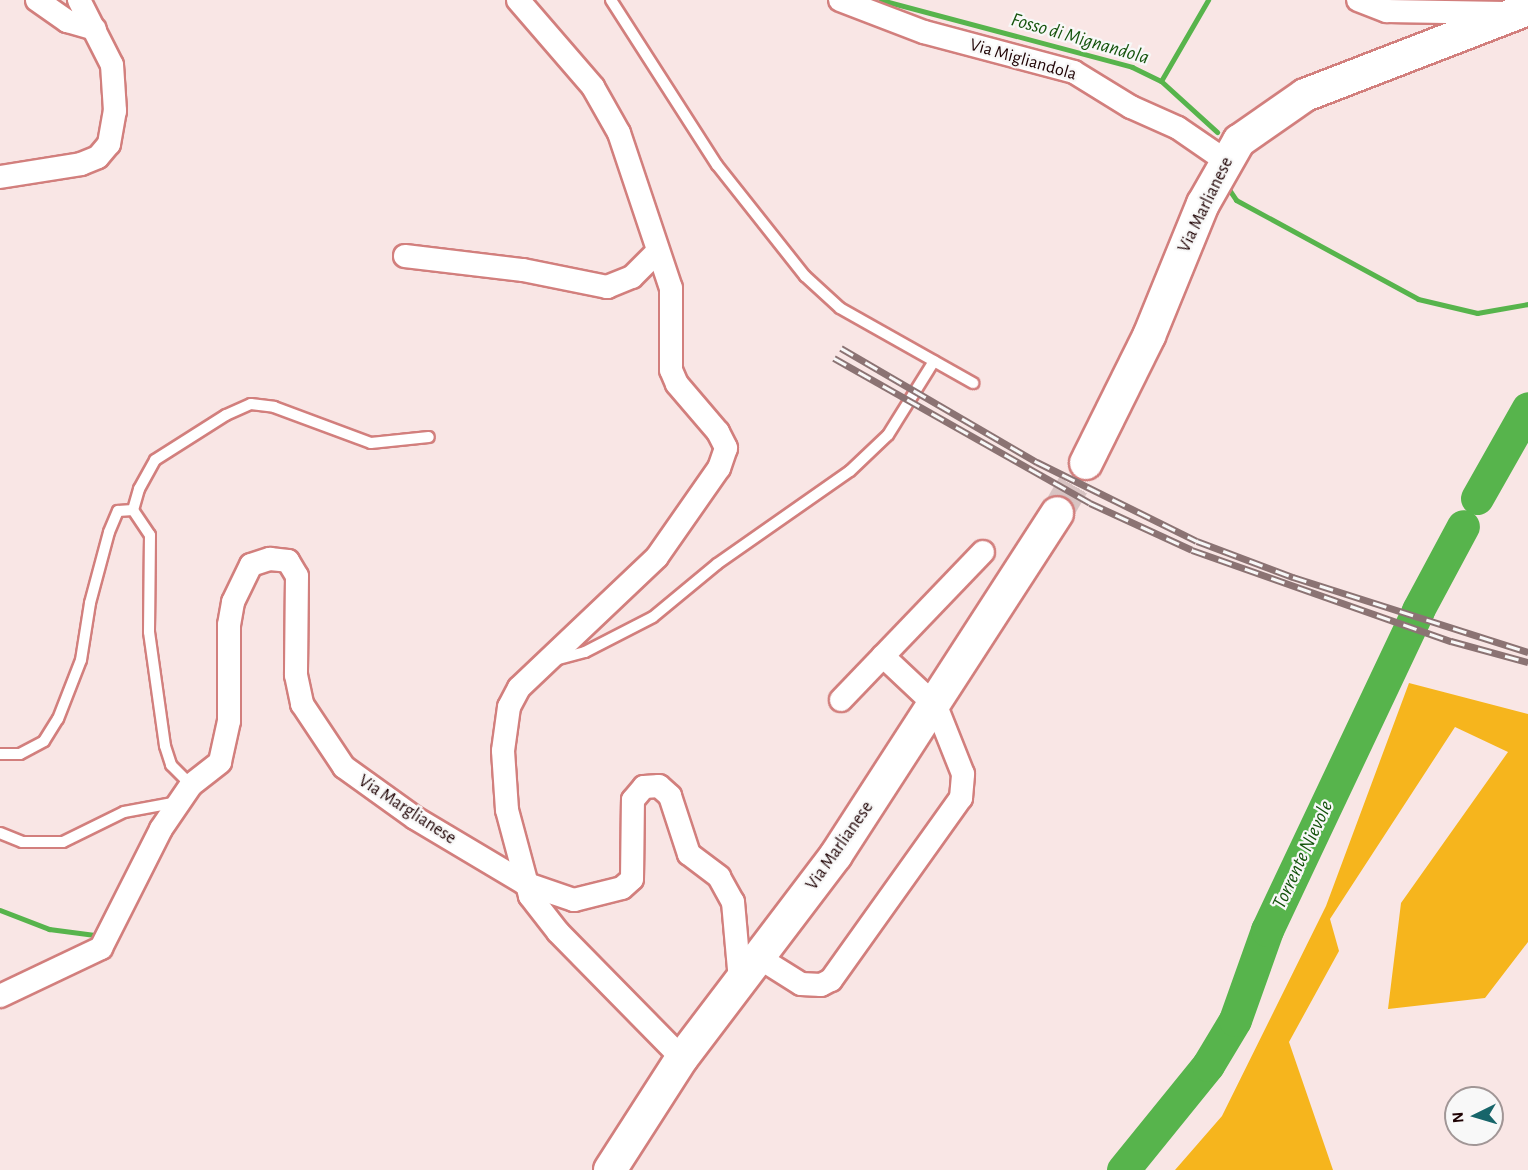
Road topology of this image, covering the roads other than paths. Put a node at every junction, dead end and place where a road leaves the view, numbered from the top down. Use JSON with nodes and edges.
{"nodes":[{"id":1,"x":37,"y":0,"type":"edge"},
{"id":2,"x":79,"y":0,"type":"edge"},
{"id":3,"x":518,"y":0,"type":"edge"},
{"id":4,"x":611,"y":0,"type":"edge"},
{"id":5,"x":840,"y":0,"type":"edge"},
{"id":6,"x":1358,"y":0,"type":"edge"},
{"id":7,"x":1520,"y":11,"type":"edge"},
{"id":8,"x":95,"y":29,"type":"junction"},
{"id":9,"x":1226,"y":161,"type":"junction"},
{"id":10,"x":0,"y":177,"type":"edge"},
{"id":11,"x":657,"y":252,"type":"junction"},
{"id":12,"x":405,"y":256,"type":"dead end"},
{"id":13,"x":934,"y":361,"type":"junction"},
{"id":14,"x":973,"y":383,"type":"dead end"},
{"id":15,"x":429,"y":437,"type":"dead end"},
{"id":16,"x":1086,"y":463,"type":"tunnel mouth"},
{"id":17,"x":133,"y":510,"type":"junction"},
{"id":18,"x":1057,"y":513,"type":"tunnel mouth"},
{"id":19,"x":983,"y":552,"type":"dead end"},
{"id":20,"x":883,"y":656,"type":"junction"},
{"id":21,"x":543,"y":663,"type":"junction"},
{"id":22,"x":841,"y":700,"type":"dead end"},
{"id":23,"x":936,"y":706,"type":"junction"},
{"id":24,"x":0,"y":754,"type":"edge"},
{"id":25,"x":185,"y":793,"type":"junction"},
{"id":26,"x":0,"y":833,"type":"edge"},
{"id":27,"x":524,"y":883,"type":"junction"},
{"id":28,"x":749,"y":968,"type":"junction"},
{"id":29,"x":0,"y":996,"type":"edge"},
{"id":30,"x":682,"y":1058,"type":"junction"},
{"id":31,"x":610,"y":1170,"type":"edge"}],
"edges":[{"from":1,"to":8,"type":"street"},
{"from":2,"to":8,"type":"street"},
{"from":3,"to":11,"type":"street"},
{"from":4,"to":13,"type":"lane"},
{"from":5,"to":9,"type":"street","name":"Via Migliandola"},
{"from":6,"to":7,"type":"street"},
{"from":7,"to":9,"type":"street","name":"Via Marlianese"},
{"from":8,"to":10,"type":"street"},
{"from":9,"to":16,"type":"street","name":"Via Marlianese"},
{"from":11,"to":12,"type":"street"},
{"from":11,"to":21,"type":"street"},
{"from":13,"to":14,"type":"lane"},
{"from":13,"to":21,"type":"lane"},
{"from":15,"to":17,"type":"lane"},
{"from":17,"to":24,"type":"lane"},
{"from":17,"to":25,"type":"lane"},
{"from":18,"to":23,"type":"street","name":"Via Marlianese"},
{"from":19,"to":20,"type":"street"},
{"from":20,"to":22,"type":"street"},
{"from":20,"to":23,"type":"street"},
{"from":21,"to":27,"type":"street"},
{"from":23,"to":28,"type":"street","name":"Via Marlianese"},
{"from":23,"to":28,"type":"street"},
{"from":25,"to":26,"type":"lane"},
{"from":25,"to":27,"type":"street","name":"Via Marglianese"},
{"from":25,"to":29,"type":"street","name":"Via Marglianese"},
{"from":27,"to":28,"type":"street","name":"Via Marglianese"},
{"from":27,"to":30,"type":"street"},
{"from":28,"to":30,"type":"street","name":"Via Marlianese"},
{"from":30,"to":31,"type":"street","name":"Via Marlianese"}]}
